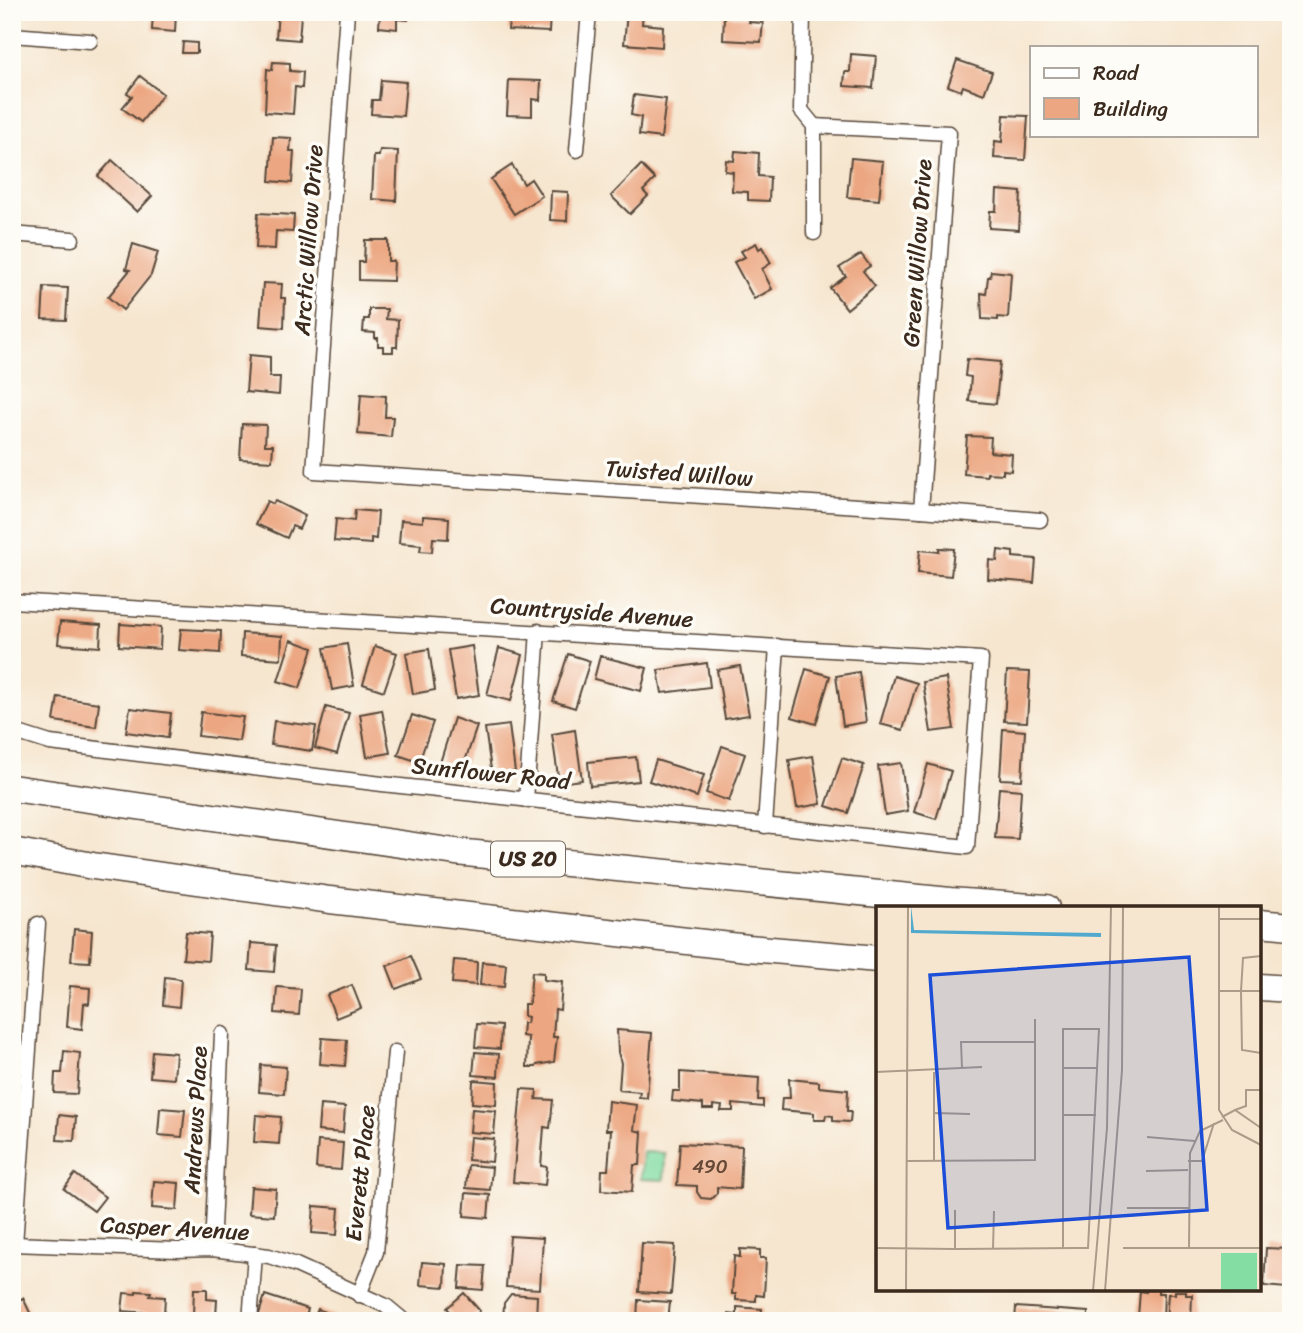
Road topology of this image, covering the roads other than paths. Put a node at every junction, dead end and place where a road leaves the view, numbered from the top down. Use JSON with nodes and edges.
{"nodes":[{"id":1,"x":347,"y":12,"type":"edge"},
{"id":2,"x":589,"y":12,"type":"edge"},
{"id":3,"x":803,"y":12,"type":"edge"},
{"id":4,"x":12,"y":35,"type":"edge"},
{"id":5,"x":90,"y":41,"type":"dead end"},
{"id":6,"x":814,"y":126,"type":"junction"},
{"id":7,"x":577,"y":150,"type":"dead end"},
{"id":8,"x":814,"y":233,"type":"dead end"},
{"id":9,"x":12,"y":234,"type":"edge"},
{"id":10,"x":72,"y":239,"type":"dead end"},
{"id":11,"x":314,"y":471,"type":"joint"},
{"id":12,"x":921,"y":510,"type":"junction"},
{"id":13,"x":1040,"y":520,"type":"dead end"},
{"id":14,"x":12,"y":601,"type":"edge"},
{"id":15,"x":538,"y":631,"type":"junction"},
{"id":16,"x":777,"y":646,"type":"junction"},
{"id":17,"x":12,"y":731,"type":"edge"},
{"id":18,"x":12,"y":788,"type":"edge"},
{"id":19,"x":526,"y":800,"type":"junction"},
{"id":20,"x":765,"y":826,"type":"junction"},
{"id":21,"x":967,"y":847,"type":"joint"},
{"id":22,"x":12,"y":851,"type":"edge"},
{"id":23,"x":1019,"y":906,"type":"edge"},
{"id":24,"x":1261,"y":923,"type":"edge"},
{"id":25,"x":38,"y":924,"type":"dead end"},
{"id":26,"x":1291,"y":926,"type":"edge"},
{"id":27,"x":876,"y":959,"type":"edge"},
{"id":28,"x":1261,"y":987,"type":"edge"},
{"id":29,"x":1291,"y":989,"type":"edge"},
{"id":30,"x":222,"y":1034,"type":"dead end"},
{"id":31,"x":395,"y":1052,"type":"dead end"},
{"id":32,"x":13,"y":1244,"type":"edge"},
{"id":33,"x":212,"y":1249,"type":"junction"},
{"id":34,"x":255,"y":1254,"type":"junction"},
{"id":35,"x":359,"y":1295,"type":"junction"},
{"id":36,"x":250,"y":1321,"type":"edge"},
{"id":37,"x":404,"y":1321,"type":"edge"}],
"edges":[{"from":1,"to":11,"type":"street","name":"Arctic Willow Drive"},
{"from":2,"to":7,"type":"street"},
{"from":3,"to":6,"type":"street"},
{"from":4,"to":5,"type":"street"},
{"from":6,"to":8,"type":"street"},
{"from":6,"to":12,"type":"street","name":"Green Willow Drive"},
{"from":9,"to":10,"type":"street"},
{"from":11,"to":12,"type":"street","name":"Twisted Willow"},
{"from":12,"to":13,"type":"street","name":"Twisted Willow"},
{"from":14,"to":15,"type":"street","name":"Countryside Avenue"},
{"from":15,"to":16,"type":"street","name":"Countryside Avenue"},
{"from":15,"to":19,"type":"street"},
{"from":16,"to":20,"type":"street"},
{"from":16,"to":21,"type":"street","name":"Countryside Avenue"},
{"from":17,"to":19,"type":"street","name":"Sunflower Road"},
{"from":18,"to":23,"type":"highway","number":"US 20"},
{"from":19,"to":20,"type":"street","name":"Sunflower Road"},
{"from":20,"to":21,"type":"street","name":"Sunflower Road"},
{"from":22,"to":27,"type":"highway"},
{"from":24,"to":26,"type":"highway"},
{"from":25,"to":32,"type":"street"},
{"from":28,"to":29,"type":"highway"},
{"from":30,"to":33,"type":"street","name":"Andrews Place"},
{"from":31,"to":35,"type":"street","name":"Everett Place"},
{"from":32,"to":33,"type":"street","name":"Casper Avenue"},
{"from":33,"to":34,"type":"street","name":"Casper Avenue"},
{"from":34,"to":35,"type":"street","name":"Casper Avenue"},
{"from":34,"to":36,"type":"street"},
{"from":35,"to":37,"type":"street","name":"Casper Avenue"}]}
